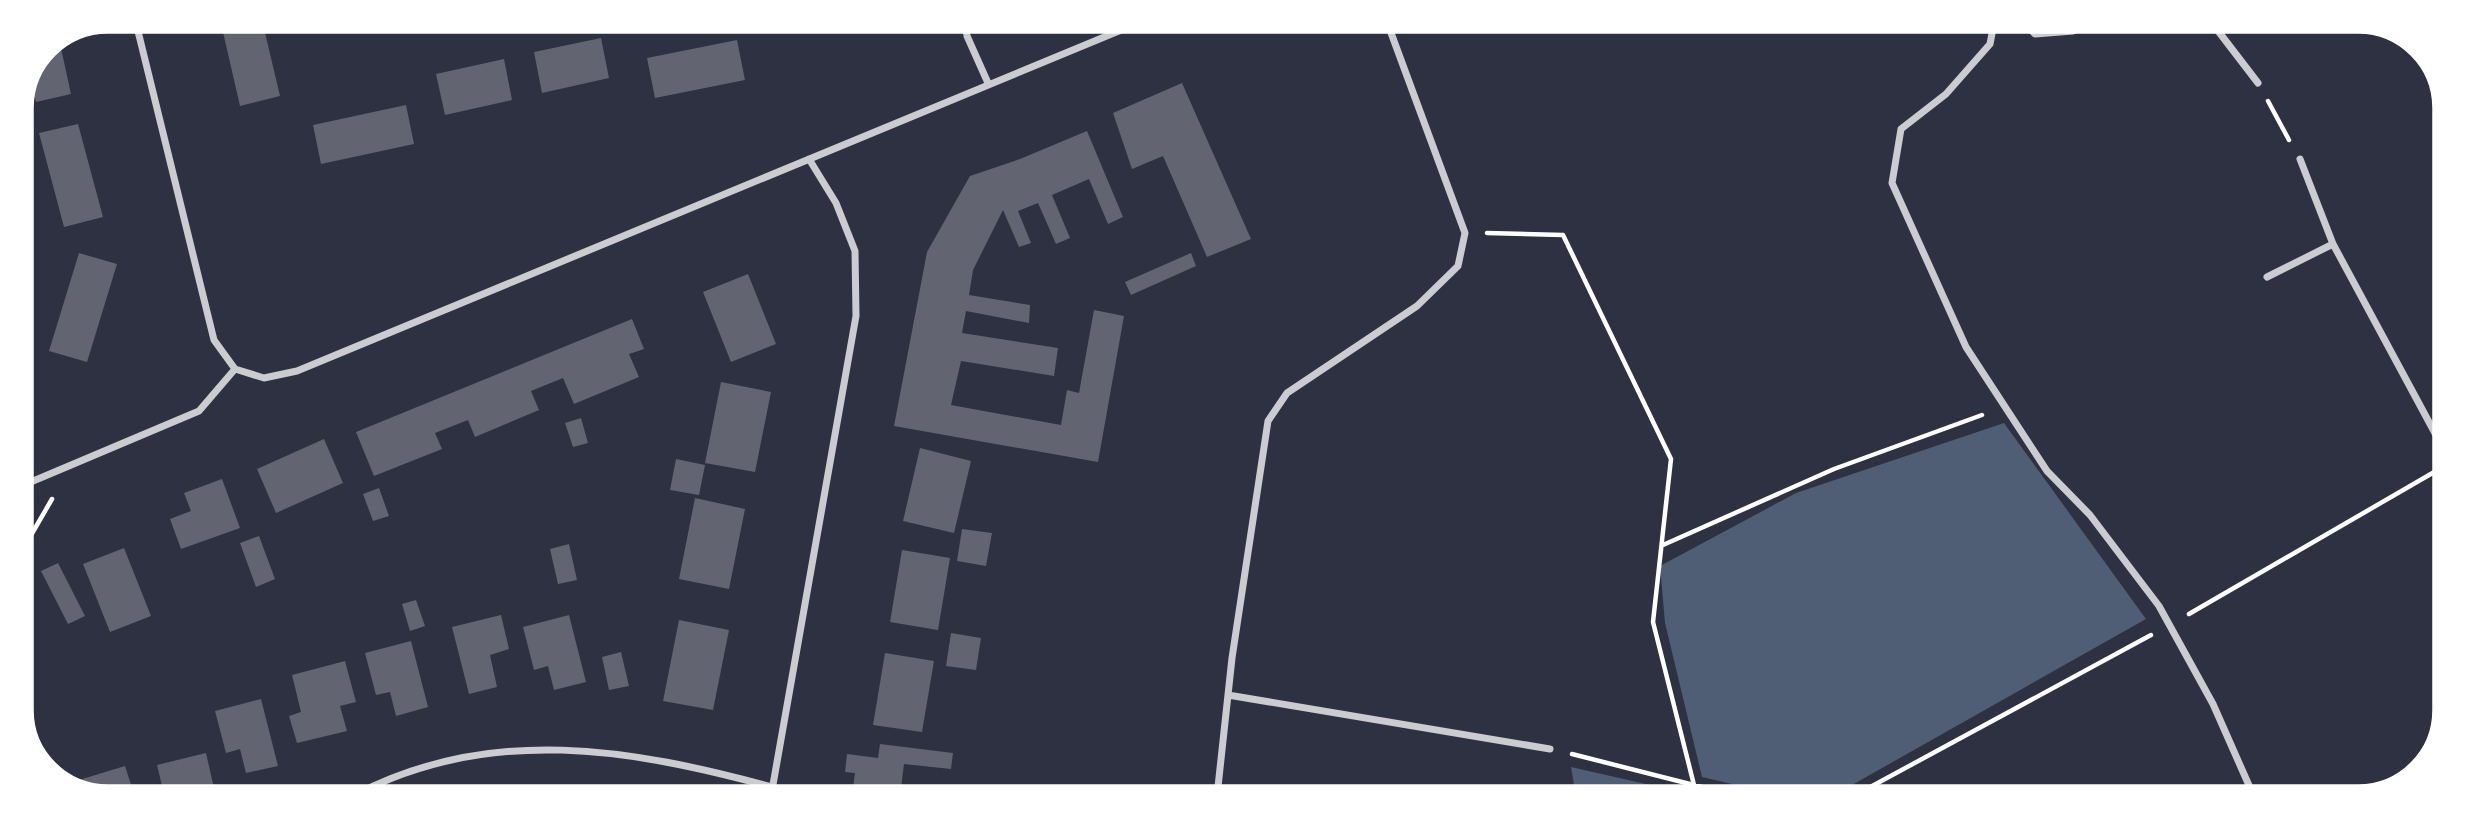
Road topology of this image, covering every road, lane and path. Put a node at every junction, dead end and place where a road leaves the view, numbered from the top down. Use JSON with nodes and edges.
{"nodes":[{"id":1,"x":138,"y":32,"type":"edge"},
{"id":2,"x":966,"y":32,"type":"edge"},
{"id":3,"x":1116,"y":32,"type":"edge"},
{"id":4,"x":1391,"y":32,"type":"edge"},
{"id":5,"x":1992,"y":32,"type":"edge"},
{"id":6,"x":2034,"y":32,"type":"edge"},
{"id":7,"x":2054,"y":32,"type":"edge"},
{"id":8,"x":2219,"y":32,"type":"edge"},
{"id":9,"x":988,"y":83,"type":"junction"},
{"id":10,"x":2258,"y":83,"type":"joint"},
{"id":11,"x":809,"y":159,"type":"junction"},
{"id":12,"x":2300,"y":159,"type":"joint"},
{"id":13,"x":1465,"y":233,"type":"junction"},
{"id":14,"x":2333,"y":244,"type":"junction"},
{"id":15,"x":2267,"y":277,"type":"dead end"},
{"id":16,"x":234,"y":369,"type":"junction"},
{"id":17,"x":2004,"y":407,"type":"junction"},
{"id":18,"x":2434,"y":430,"type":"edge"},
{"id":19,"x":70,"y":467,"type":"junction"},
{"id":20,"x":2434,"y":472,"type":"edge"},
{"id":21,"x":32,"y":482,"type":"edge"},
{"id":22,"x":32,"y":533,"type":"edge"},
{"id":23,"x":1662,"y":546,"type":"junction"},
{"id":24,"x":2170,"y":625,"type":"junction"},
{"id":25,"x":1228,"y":695,"type":"junction"},
{"id":26,"x":1550,"y":749,"type":"joint"},
{"id":27,"x":1694,"y":785,"type":"junction"},
{"id":28,"x":378,"y":786,"type":"edge"},
{"id":29,"x":756,"y":786,"type":"edge"},
{"id":30,"x":773,"y":786,"type":"edge"},
{"id":31,"x":1218,"y":786,"type":"edge"},
{"id":32,"x":1698,"y":786,"type":"edge"},
{"id":33,"x":1872,"y":786,"type":"edge"},
{"id":34,"x":2249,"y":786,"type":"edge"}],
"edges":[{"from":1,"to":16,"type":"street"},
{"from":2,"to":9,"type":"street"},
{"from":3,"to":9,"type":"street"},
{"from":4,"to":13,"type":"street"},
{"from":5,"to":17,"type":"street"},
{"from":6,"to":7,"type":"street"},
{"from":8,"to":10,"type":"street"},
{"from":9,"to":11,"type":"street"},
{"from":10,"to":12,"type":"path"},
{"from":11,"to":16,"type":"street"},
{"from":11,"to":30,"type":"street"},
{"from":12,"to":14,"type":"street"},
{"from":13,"to":23,"type":"path"},
{"from":13,"to":25,"type":"street"},
{"from":14,"to":15,"type":"street"},
{"from":14,"to":18,"type":"street"},
{"from":16,"to":19,"type":"street"},
{"from":17,"to":23,"type":"path"},
{"from":17,"to":24,"type":"street"},
{"from":19,"to":21,"type":"street"},
{"from":19,"to":22,"type":"path"},
{"from":20,"to":24,"type":"path"},
{"from":23,"to":27,"type":"path"},
{"from":24,"to":33,"type":"path"},
{"from":24,"to":34,"type":"street"},
{"from":25,"to":26,"type":"street"},
{"from":25,"to":31,"type":"street"},
{"from":26,"to":27,"type":"path"},
{"from":27,"to":32,"type":"path"},
{"from":28,"to":29,"type":"street"}]}
